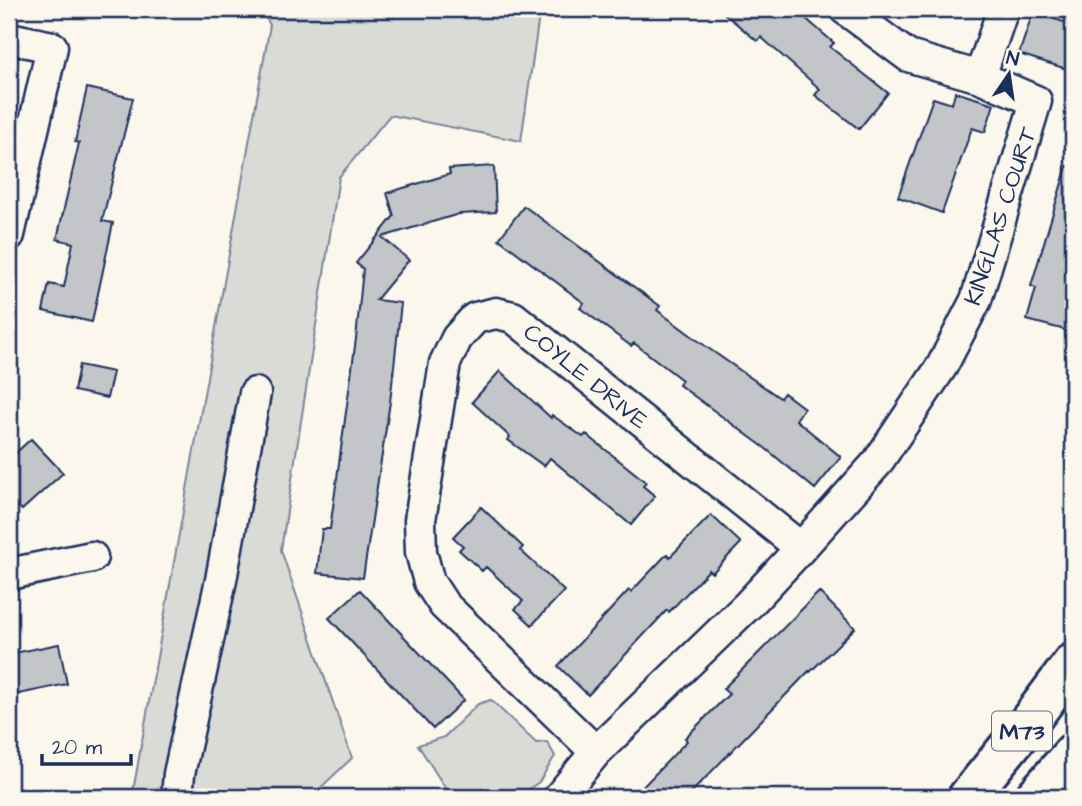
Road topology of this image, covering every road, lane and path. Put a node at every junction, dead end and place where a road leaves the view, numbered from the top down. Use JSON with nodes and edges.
{"nodes":[{"id":1,"x":845,"y":9,"type":"edge"},
{"id":2,"x":1003,"y":9,"type":"edge"},
{"id":3,"x":9,"y":38,"type":"edge"},
{"id":4,"x":980,"y":77,"type":"junction"},
{"id":5,"x":9,"y":235,"type":"edge"},
{"id":6,"x":255,"y":393,"type":"dead end"},
{"id":7,"x":801,"y":548,"type":"junction"},
{"id":8,"x":92,"y":557,"type":"dead end"},
{"id":9,"x":9,"y":574,"type":"edge"},
{"id":10,"x":1073,"y":663,"type":"edge"},
{"id":11,"x":596,"y":752,"type":"junction"},
{"id":12,"x":1073,"y":753,"type":"edge"},
{"id":13,"x":177,"y":797,"type":"edge"},
{"id":14,"x":559,"y":797,"type":"edge"},
{"id":15,"x":968,"y":797,"type":"edge"},
{"id":16,"x":1035,"y":797,"type":"edge"}],
"edges":[{"from":1,"to":4,"type":"street","name":"KINGLAS COURT"},
{"from":2,"to":4,"type":"street"},
{"from":3,"to":5,"type":"street"},
{"from":4,"to":7,"type":"street","name":"KINGLAS COURT"},
{"from":6,"to":13,"type":"street"},
{"from":7,"to":11,"type":"street"},
{"from":7,"to":11,"type":"street","name":"COYLE DRIVE"},
{"from":8,"to":9,"type":"street"},
{"from":10,"to":15,"type":"highway","number":"M73"},
{"from":11,"to":14,"type":"street"},
{"from":12,"to":16,"type":"highway","number":"M73"}]}
